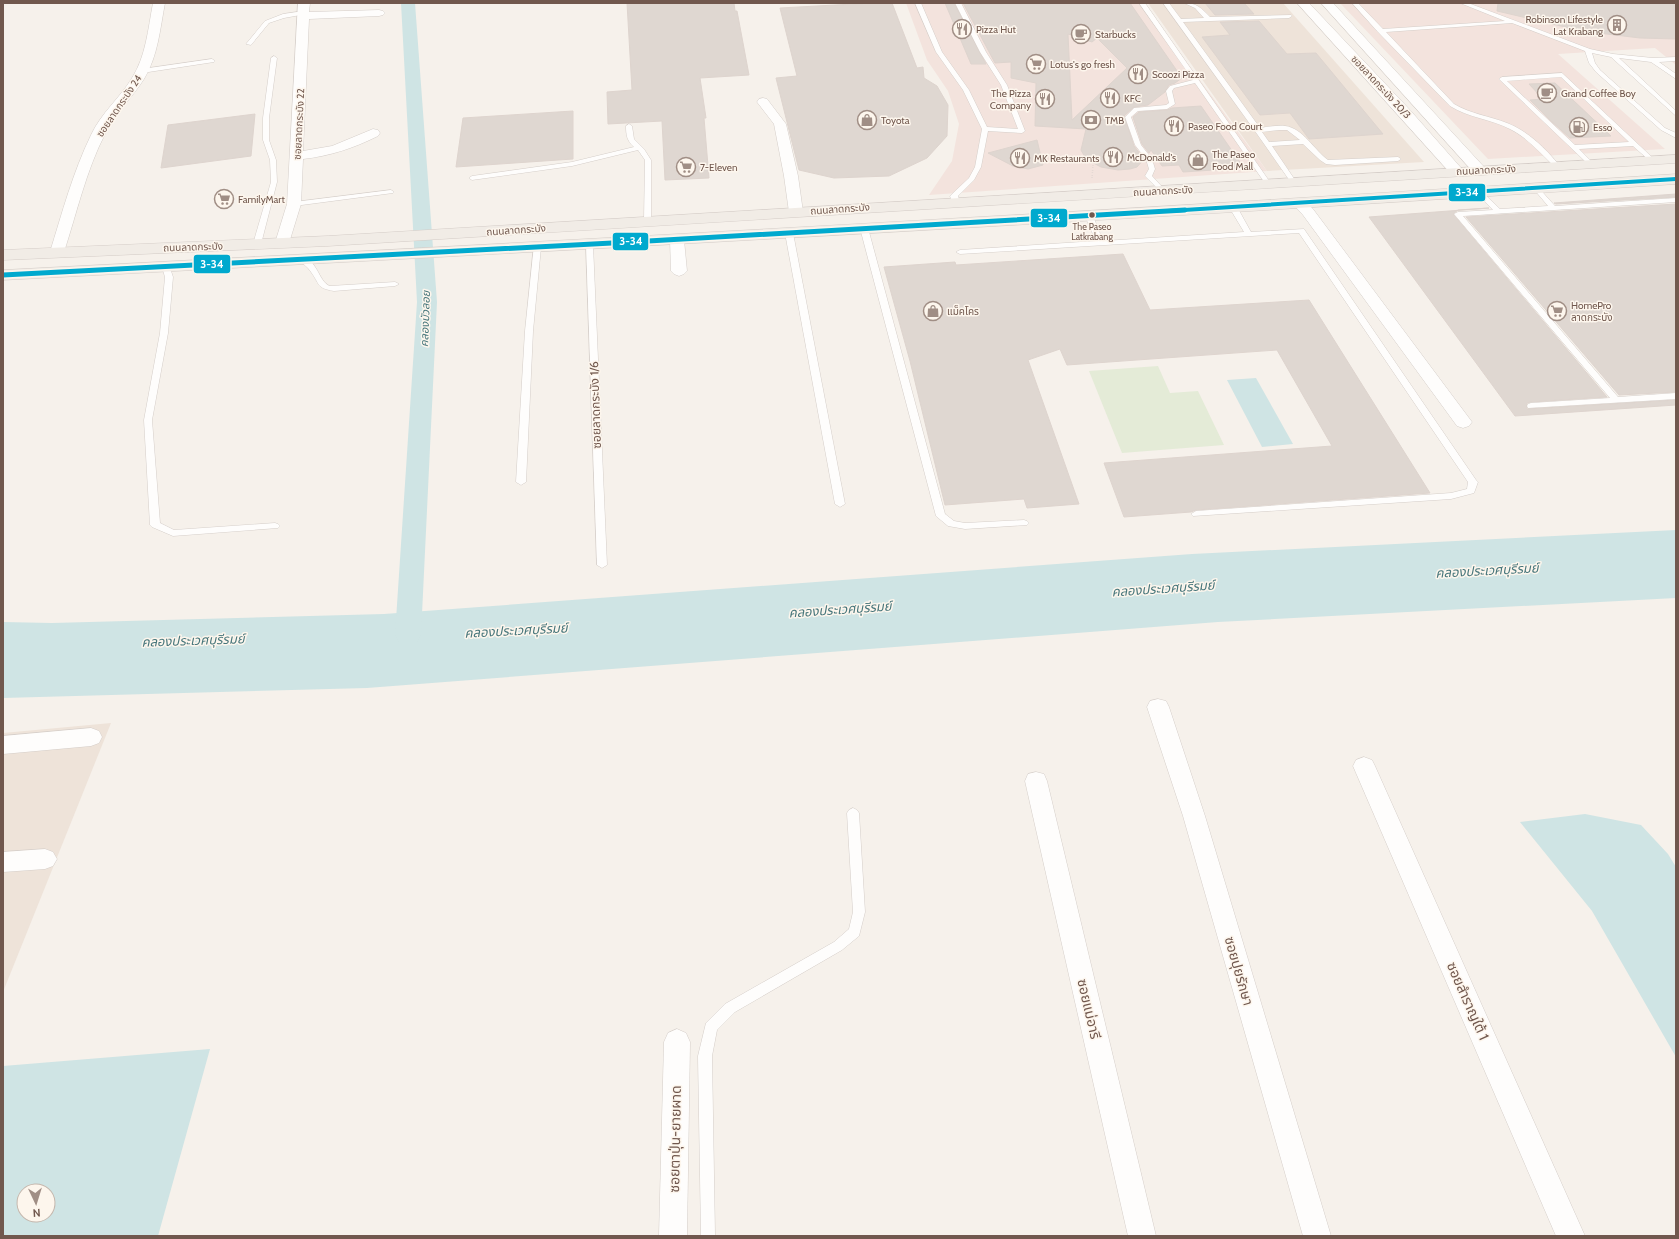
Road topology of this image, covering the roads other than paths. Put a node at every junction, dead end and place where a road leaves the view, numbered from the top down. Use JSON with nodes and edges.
{"nodes":[{"id":1,"x":159,"y":3,"type":"edge"},
{"id":2,"x":918,"y":3,"type":"edge"},
{"id":3,"x":958,"y":3,"type":"edge"},
{"id":4,"x":1142,"y":3,"type":"edge"},
{"id":5,"x":1166,"y":3,"type":"edge"},
{"id":6,"x":1175,"y":3,"type":"edge"},
{"id":7,"x":1188,"y":3,"type":"edge"},
{"id":8,"x":1303,"y":3,"type":"edge"},
{"id":9,"x":1327,"y":3,"type":"edge"},
{"id":10,"x":1354,"y":3,"type":"edge"},
{"id":11,"x":1463,"y":3,"type":"edge"},
{"id":12,"x":304,"y":11,"type":"edge"},
{"id":13,"x":379,"y":13,"type":"dead end"},
{"id":14,"x":1337,"y":14,"type":"junction"},
{"id":15,"x":1289,"y":16,"type":"dead end"},
{"id":16,"x":1315,"y":16,"type":"junction"},
{"id":17,"x":1208,"y":19,"type":"junction"},
{"id":18,"x":1178,"y":21,"type":"junction"},
{"id":19,"x":1515,"y":22,"type":"junction"},
{"id":20,"x":1380,"y":31,"type":"junction"},
{"id":21,"x":249,"y":44,"type":"dead end"},
{"id":22,"x":1588,"y":50,"type":"junction"},
{"id":23,"x":1613,"y":56,"type":"junction"},
{"id":24,"x":274,"y":58,"type":"dead end"},
{"id":25,"x":1676,"y":59,"type":"edge"},
{"id":26,"x":1653,"y":60,"type":"junction"},
{"id":27,"x":212,"y":61,"type":"dead end"},
{"id":28,"x":142,"y":71,"type":"junction"},
{"id":29,"x":1676,"y":77,"type":"edge"},
{"id":30,"x":1197,"y":81,"type":"junction"},
{"id":31,"x":1398,"y":81,"type":"junction"},
{"id":32,"x":1376,"y":82,"type":"junction"},
{"id":33,"x":763,"y":102,"type":"dead end"},
{"id":34,"x":1676,"y":114,"type":"edge"},
{"id":35,"x":629,"y":126,"type":"dead end"},
{"id":36,"x":985,"y":129,"type":"junction"},
{"id":37,"x":1258,"y":130,"type":"junction"},
{"id":38,"x":374,"y":133,"type":"dead end"},
{"id":39,"x":1676,"y":136,"type":"edge"},
{"id":40,"x":1305,"y":142,"type":"junction"},
{"id":41,"x":1268,"y":144,"type":"junction"},
{"id":42,"x":1636,"y":144,"type":"junction"},
{"id":43,"x":1572,"y":147,"type":"junction"},
{"id":44,"x":639,"y":148,"type":"junction"},
{"id":45,"x":297,"y":156,"type":"junction"},
{"id":46,"x":1398,"y":159,"type":"dead end"},
{"id":47,"x":1676,"y":159,"type":"edge"},
{"id":48,"x":1653,"y":161,"type":"junction"},
{"id":49,"x":1591,"y":164,"type":"junction"},
{"id":50,"x":1557,"y":166,"type":"junction"},
{"id":51,"x":1480,"y":171,"type":"junction"},
{"id":52,"x":1457,"y":172,"type":"junction"},
{"id":53,"x":472,"y":178,"type":"dead end"},
{"id":54,"x":1675,"y":179,"type":"edge"},
{"id":55,"x":1294,"y":183,"type":"junction"},
{"id":56,"x":1269,"y":185,"type":"junction"},
{"id":57,"x":1535,"y":187,"type":"junction"},
{"id":58,"x":1163,"y":191,"type":"junction"},
{"id":59,"x":1478,"y":191,"type":"junction"},
{"id":60,"x":391,"y":192,"type":"dead end"},
{"id":61,"x":1676,"y":200,"type":"edge"},
{"id":62,"x":956,"y":202,"type":"junction"},
{"id":63,"x":294,"y":204,"type":"junction"},
{"id":64,"x":1300,"y":204,"type":"junction"},
{"id":65,"x":1233,"y":208,"type":"junction"},
{"id":66,"x":1553,"y":208,"type":"junction"},
{"id":67,"x":1498,"y":211,"type":"junction"},
{"id":68,"x":796,"y":212,"type":"junction"},
{"id":69,"x":1089,"y":216,"type":"junction"},
{"id":70,"x":648,"y":221,"type":"junction"},
{"id":71,"x":966,"y":222,"type":"junction"},
{"id":72,"x":864,"y":228,"type":"junction"},
{"id":73,"x":789,"y":233,"type":"junction"},
{"id":74,"x":1249,"y":234,"type":"junction"},
{"id":75,"x":677,"y":240,"type":"junction"},
{"id":76,"x":282,"y":243,"type":"junction"},
{"id":77,"x":1100,"y":243,"type":"junction"},
{"id":78,"x":257,"y":244,"type":"junction"},
{"id":79,"x":589,"y":245,"type":"junction"},
{"id":80,"x":537,"y":247,"type":"junction"},
{"id":81,"x":57,"y":252,"type":"junction"},
{"id":82,"x":960,"y":252,"type":"dead end"},
{"id":83,"x":3,"y":255,"type":"edge"},
{"id":84,"x":303,"y":260,"type":"junction"},
{"id":85,"x":166,"y":268,"type":"junction"},
{"id":86,"x":679,"y":271,"type":"dead end"},
{"id":87,"x":3,"y":275,"type":"edge"},
{"id":88,"x":395,"y":284,"type":"dead end"},
{"id":89,"x":1676,"y":396,"type":"edge"},
{"id":90,"x":1616,"y":400,"type":"junction"},
{"id":91,"x":1531,"y":406,"type":"dead end"},
{"id":92,"x":1463,"y":422,"type":"dead end"},
{"id":93,"x":521,"y":482,"type":"dead end"},
{"id":94,"x":840,"y":504,"type":"dead end"},
{"id":95,"x":1196,"y":514,"type":"dead end"},
{"id":96,"x":1024,"y":523,"type":"dead end"},
{"id":97,"x":275,"y":526,"type":"dead end"},
{"id":98,"x":602,"y":565,"type":"dead end"},
{"id":99,"x":1158,"y":707,"type":"dead end"},
{"id":100,"x":91,"y":737,"type":"dead end"},
{"id":101,"x":3,"y":745,"type":"edge"},
{"id":102,"x":1364,"y":766,"type":"dead end"},
{"id":103,"x":1036,"y":781,"type":"dead end"},
{"id":104,"x":853,"y":813,"type":"dead end"},
{"id":105,"x":45,"y":859,"type":"dead end"},
{"id":106,"x":3,"y":862,"type":"edge"},
{"id":107,"x":677,"y":1042,"type":"dead end"},
{"id":108,"x":673,"y":1236,"type":"edge"},
{"id":109,"x":708,"y":1236,"type":"edge"},
{"id":110,"x":1142,"y":1236,"type":"edge"},
{"id":111,"x":1317,"y":1236,"type":"edge"},
{"id":112,"x":1571,"y":1236,"type":"edge"}],
"edges":[{"from":1,"to":28,"type":"street","name":"ซอยลาดกระบัง 24"},
{"from":2,"to":36,"type":"lane"},
{"from":3,"to":36,"type":"lane"},
{"from":4,"to":30,"type":"lane"},
{"from":5,"to":6,"type":"lane"},
{"from":5,"to":18,"type":"lane"},
{"from":7,"to":17,"type":"lane"},
{"from":8,"to":16,"type":"street","name":"ซอยลาดกระบัง 20/3"},
{"from":9,"to":14,"type":"street","name":"ซอยลาดกระบัง 20/3"},
{"from":10,"to":20,"type":"lane"},
{"from":11,"to":19,"type":"lane"},
{"from":12,"to":13,"type":"street"},
{"from":12,"to":21,"type":"lane"},
{"from":12,"to":45,"type":"street","name":"ซอยลาดกระบัง 22"},
{"from":14,"to":16,"type":"street"},
{"from":14,"to":31,"type":"street","name":"ซอยลาดกระบัง 20/3"},
{"from":15,"to":17,"type":"lane"},
{"from":16,"to":32,"type":"street","name":"ซอยลาดกระบัง 20/3"},
{"from":17,"to":18,"type":"lane"},
{"from":18,"to":37,"type":"lane"},
{"from":19,"to":20,"type":"lane"},
{"from":19,"to":22,"type":"lane"},
{"from":20,"to":50,"type":"lane"},
{"from":22,"to":23,"type":"lane"},
{"from":22,"to":39,"type":"lane"},
{"from":23,"to":26,"type":"lane"},
{"from":23,"to":34,"type":"lane"},
{"from":24,"to":78,"type":"lane"},
{"from":25,"to":26,"type":"lane"},
{"from":26,"to":29,"type":"lane"},
{"from":27,"to":28,"type":"lane"},
{"from":28,"to":81,"type":"street","name":"ซอยลาดกระบัง 24"},
{"from":30,"to":56,"type":"lane"},
{"from":30,"to":58,"type":"lane"},
{"from":31,"to":32,"type":"street"},
{"from":31,"to":51,"type":"street","name":"ซอยลาดกระบัง 20/3"},
{"from":32,"to":52,"type":"street","name":"ซอยลาดกระบัง 20/3"},
{"from":33,"to":68,"type":"street"},
{"from":35,"to":44,"type":"lane"},
{"from":36,"to":62,"type":"lane"},
{"from":37,"to":40,"type":"lane"},
{"from":37,"to":41,"type":"lane"},
{"from":38,"to":45,"type":"street"},
{"from":40,"to":41,"type":"lane"},
{"from":40,"to":46,"type":"lane"},
{"from":41,"to":55,"type":"lane"},
{"from":42,"to":43,"type":"lane"},
{"from":42,"to":43,"type":"lane"},
{"from":42,"to":48,"type":"lane"},
{"from":43,"to":49,"type":"lane"},
{"from":44,"to":53,"type":"lane"},
{"from":44,"to":70,"type":"lane"},
{"from":45,"to":63,"type":"street","name":"ซอยลาดกระบัง 22"},
{"from":47,"to":48,"type":"main road","name":"ถนนลาดกระบัง"},
{"from":48,"to":49,"type":"main road","name":"ถนนลาดกระบัง"},
{"from":49,"to":50,"type":"main road","name":"ถนนลาดกระบัง"},
{"from":50,"to":51,"type":"main road","name":"ถนนลาดกระบัง"},
{"from":51,"to":52,"type":"main road","name":"ถนนลาดกระบัง"},
{"from":52,"to":55,"type":"main road","name":"ถนนลาดกระบัง"},
{"from":54,"to":57,"type":"main road","name":"ถนนลาดกระบัง"},
{"from":55,"to":56,"type":"main road","name":"ถนนลาดกระบัง"},
{"from":56,"to":58,"type":"main road","name":"ถนนลาดกระบัง"},
{"from":57,"to":59,"type":"main road","name":"ถนนลาดกระบัง"},
{"from":57,"to":66,"type":"lane"},
{"from":58,"to":62,"type":"main road","name":"ถนนลาดกระบัง"},
{"from":59,"to":64,"type":"main road","name":"ถนนลาดกระบัง"},
{"from":59,"to":67,"type":"lane"},
{"from":60,"to":63,"type":"lane"},
{"from":61,"to":66,"type":"lane"},
{"from":62,"to":68,"type":"main road","name":"ถนนลาดกระบัง"},
{"from":62,"to":71,"type":"main road"},
{"from":63,"to":76,"type":"street","name":"ซอยลาดกระบัง 22"},
{"from":64,"to":65,"type":"main road","name":"ถนนลาดกระบัง"},
{"from":64,"to":92,"type":"street"},
{"from":65,"to":69,"type":"main road","name":"ถนนลาดกระบัง"},
{"from":65,"to":74,"type":"lane"},
{"from":66,"to":67,"type":"lane"},
{"from":67,"to":90,"type":"lane"},
{"from":68,"to":70,"type":"main road","name":"ถนนลาดกระบัง"},
{"from":69,"to":71,"type":"main road","name":"ถนนลาดกระบัง"},
{"from":69,"to":77,"type":"lane"},
{"from":70,"to":76,"type":"main road","name":"ถนนลาดกระบัง"},
{"from":71,"to":72,"type":"main road","name":"ถนนลาดกระบัง"},
{"from":72,"to":73,"type":"main road","name":"ถนนลาดกระบัง"},
{"from":72,"to":96,"type":"lane"},
{"from":73,"to":75,"type":"main road","name":"ถนนลาดกระบัง"},
{"from":73,"to":94,"type":"lane"},
{"from":74,"to":77,"type":"lane"},
{"from":74,"to":95,"type":"lane"},
{"from":75,"to":79,"type":"main road","name":"ถนนลาดกระบัง"},
{"from":75,"to":86,"type":"street"},
{"from":76,"to":78,"type":"main road","name":"ถนนลาดกระบัง"},
{"from":77,"to":82,"type":"lane"},
{"from":78,"to":81,"type":"main road","name":"ถนนลาดกระบัง"},
{"from":79,"to":80,"type":"main road","name":"ถนนลาดกระบัง"},
{"from":79,"to":98,"type":"lane","name":"ซอยลาดกระบัง 1/6"},
{"from":80,"to":84,"type":"main road","name":"ถนนลาดกระบัง"},
{"from":80,"to":93,"type":"lane"},
{"from":81,"to":83,"type":"main road","name":"ถนนลาดกระบัง"},
{"from":84,"to":85,"type":"main road","name":"ถนนลาดกระบัง"},
{"from":84,"to":88,"type":"lane"},
{"from":85,"to":87,"type":"main road","name":"ถนนลาดกระบัง"},
{"from":85,"to":97,"type":"lane"},
{"from":89,"to":90,"type":"lane"},
{"from":90,"to":91,"type":"lane"},
{"from":99,"to":111,"type":"street","name":"ซอยปุยรักษา"},
{"from":100,"to":101,"type":"street"},
{"from":102,"to":112,"type":"street","name":"ซอยสำราญใต้ 1"},
{"from":103,"to":110,"type":"street","name":"ซอยแม่อารี"},
{"from":104,"to":109,"type":"lane"},
{"from":105,"to":106,"type":"street"},
{"from":107,"to":108,"type":"street","name":"ซอยตาปุ่น-ยายผาด"}]}
